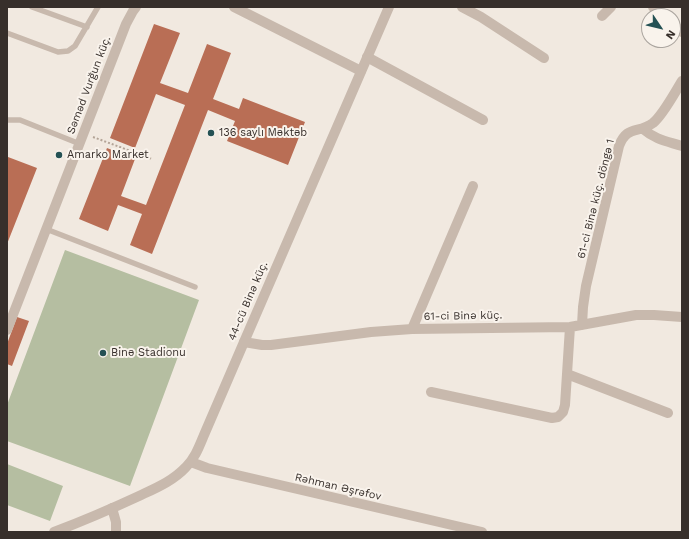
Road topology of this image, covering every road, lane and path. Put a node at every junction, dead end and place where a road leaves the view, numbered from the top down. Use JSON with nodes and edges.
{"nodes":[{"id":1,"x":32,"y":7,"type":"edge"},
{"id":2,"x":98,"y":7,"type":"edge"},
{"id":3,"x":136,"y":7,"type":"edge"},
{"id":4,"x":234,"y":7,"type":"edge"},
{"id":5,"x":389,"y":7,"type":"edge"},
{"id":6,"x":462,"y":7,"type":"edge"},
{"id":7,"x":611,"y":7,"type":"edge"},
{"id":8,"x":602,"y":16,"type":"dead end"},
{"id":9,"x":86,"y":27,"type":"junction"},
{"id":10,"x":7,"y":33,"type":"edge"},
{"id":11,"x":367,"y":57,"type":"junction"},
{"id":12,"x":544,"y":58,"type":"dead end"},
{"id":13,"x":361,"y":71,"type":"junction"},
{"id":14,"x":682,"y":81,"type":"edge"},
{"id":15,"x":7,"y":120,"type":"edge"},
{"id":16,"x":483,"y":120,"type":"dead end"},
{"id":17,"x":643,"y":129,"type":"junction"},
{"id":18,"x":84,"y":134,"type":"junction"},
{"id":19,"x":80,"y":144,"type":"junction"},
{"id":20,"x":682,"y":146,"type":"edge"},
{"id":21,"x":152,"y":159,"type":"dead end"},
{"id":22,"x":473,"y":186,"type":"dead end"},
{"id":23,"x":46,"y":229,"type":"junction"},
{"id":24,"x":195,"y":287,"type":"dead end"},
{"id":25,"x":682,"y":317,"type":"edge"},
{"id":26,"x":582,"y":325,"type":"junction"},
{"id":27,"x":570,"y":327,"type":"junction"},
{"id":28,"x":412,"y":329,"type":"junction"},
{"id":29,"x":7,"y":330,"type":"edge"},
{"id":30,"x":244,"y":342,"type":"junction"},
{"id":31,"x":568,"y":374,"type":"junction"},
{"id":32,"x":431,"y":392,"type":"dead end"},
{"id":33,"x":668,"y":413,"type":"dead end"},
{"id":34,"x":191,"y":462,"type":"junction"},
{"id":35,"x":112,"y":508,"type":"junction"},
{"id":36,"x":54,"y":532,"type":"edge"},
{"id":37,"x":116,"y":532,"type":"edge"},
{"id":38,"x":482,"y":532,"type":"edge"}],
"edges":[{"from":1,"to":9,"type":"lane"},
{"from":2,"to":9,"type":"lane"},
{"from":3,"to":18,"type":"street","name":"Səməd Vurğun küç."},
{"from":4,"to":13,"type":"street"},
{"from":5,"to":11,"type":"street","name":"44-cü Binə küç."},
{"from":6,"to":12,"type":"street"},
{"from":7,"to":8,"type":"street"},
{"from":9,"to":10,"type":"lane"},
{"from":11,"to":13,"type":"street","name":"44-cü Binə küç."},
{"from":11,"to":16,"type":"street"},
{"from":13,"to":30,"type":"street","name":"44-cü Binə küç."},
{"from":14,"to":17,"type":"street","name":"61-ci Binə küç. döngə 1"},
{"from":15,"to":19,"type":"lane"},
{"from":17,"to":20,"type":"street"},
{"from":17,"to":26,"type":"street","name":"61-ci Binə küç. döngə 1"},
{"from":18,"to":19,"type":"street","name":"Səməd Vurğun küç."},
{"from":18,"to":21,"type":"path"},
{"from":19,"to":23,"type":"street","name":"Səməd Vurğun küç."},
{"from":22,"to":28,"type":"street"},
{"from":23,"to":24,"type":"lane"},
{"from":23,"to":29,"type":"street","name":"Səməd Vurğun küç."},
{"from":25,"to":26,"type":"street","name":"61-ci Binə küç."},
{"from":26,"to":27,"type":"street","name":"61-ci Binə küç."},
{"from":27,"to":28,"type":"street","name":"61-ci Binə küç."},
{"from":27,"to":31,"type":"street"},
{"from":28,"to":30,"type":"street","name":"61-ci Binə küç."},
{"from":30,"to":34,"type":"street","name":"44-cü Binə küç."},
{"from":31,"to":32,"type":"street"},
{"from":31,"to":33,"type":"street"},
{"from":34,"to":35,"type":"street","name":"44-cü Binə küç."},
{"from":34,"to":38,"type":"street","name":"Rəhman Əşrəfov"},
{"from":35,"to":36,"type":"street","name":"44-cü Binə küç."},
{"from":35,"to":37,"type":"street"}]}
